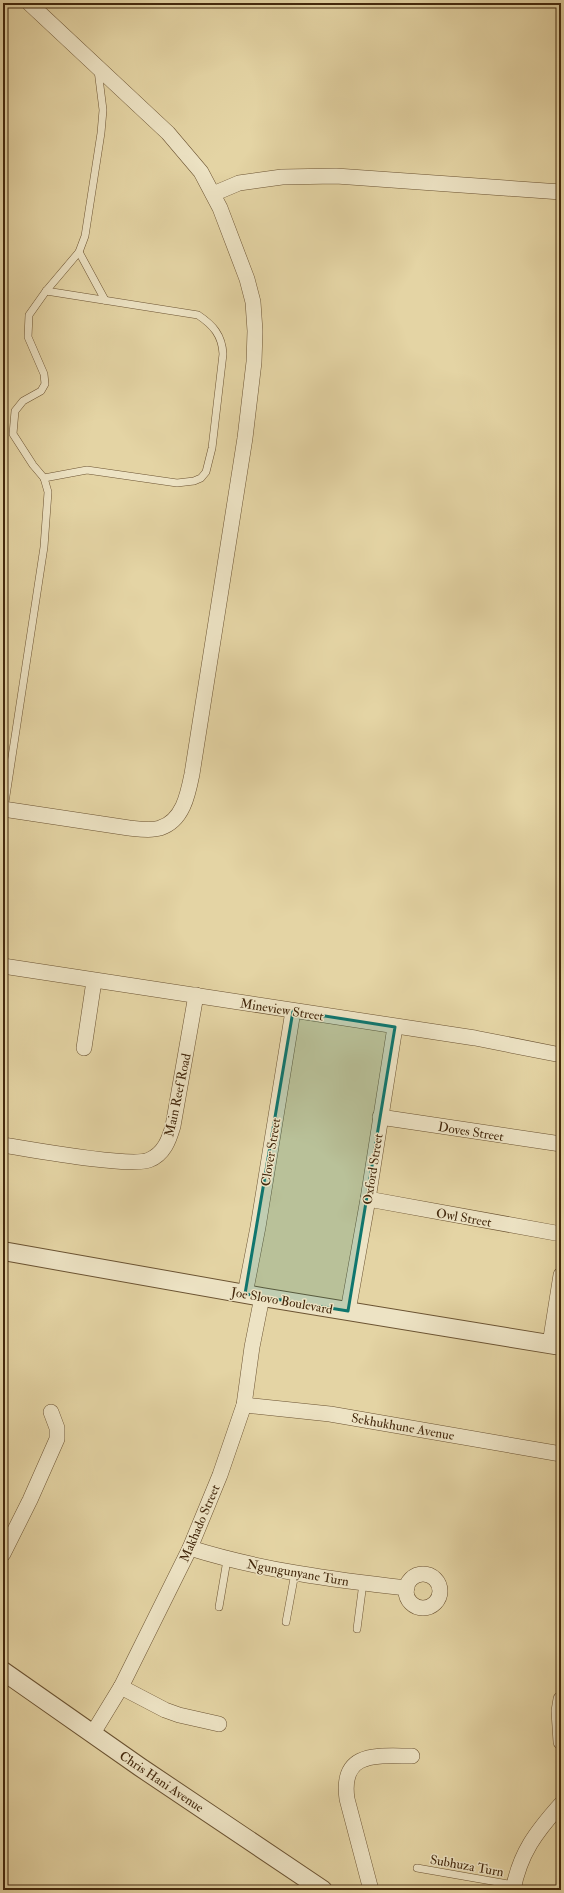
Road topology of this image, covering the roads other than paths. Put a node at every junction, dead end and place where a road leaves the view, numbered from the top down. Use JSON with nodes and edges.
{"nodes":[{"id":1,"x":29,"y":3,"type":"edge"},
{"id":2,"x":98,"y":66,"type":"junction"},
{"id":3,"x":561,"y":192,"type":"edge"},
{"id":4,"x":212,"y":194,"type":"junction"},
{"id":5,"x":79,"y":252,"type":"junction"},
{"id":6,"x":46,"y":291,"type":"junction"},
{"id":7,"x":105,"y":300,"type":"junction"},
{"id":8,"x":44,"y":478,"type":"junction"},
{"id":9,"x":4,"y":809,"type":"edge"},
{"id":10,"x":3,"y":966,"type":"edge"},
{"id":11,"x":94,"y":981,"type":"junction"},
{"id":12,"x":196,"y":995,"type":"junction"},
{"id":13,"x":293,"y":1011,"type":"junction"},
{"id":14,"x":395,"y":1027,"type":"junction"},
{"id":15,"x":84,"y":1048,"type":"dead end"},
{"id":16,"x":561,"y":1055,"type":"edge"},
{"id":17,"x":380,"y":1117,"type":"junction"},
{"id":18,"x":561,"y":1144,"type":"edge"},
{"id":19,"x":3,"y":1145,"type":"edge"},
{"id":20,"x":368,"y":1199,"type":"junction"},
{"id":21,"x":561,"y":1234,"type":"edge"},
{"id":22,"x":3,"y":1251,"type":"edge"},
{"id":23,"x":561,"y":1275,"type":"edge"},
{"id":24,"x":254,"y":1295,"type":"junction"},
{"id":25,"x":348,"y":1311,"type":"junction"},
{"id":26,"x":556,"y":1345,"type":"edge"},
{"id":27,"x":244,"y":1405,"type":"junction"},
{"id":28,"x":51,"y":1412,"type":"dead end"},
{"id":29,"x":561,"y":1454,"type":"edge"},
{"id":30,"x":190,"y":1548,"type":"junction"},
{"id":31,"x":3,"y":1554,"type":"edge"},
{"id":32,"x":227,"y":1560,"type":"junction"},
{"id":33,"x":295,"y":1573,"type":"junction"},
{"id":34,"x":363,"y":1583,"type":"junction"},
{"id":35,"x":407,"y":1588,"type":"dead end"},
{"id":36,"x":219,"y":1607,"type":"dead end"},
{"id":37,"x":286,"y":1622,"type":"dead end"},
{"id":38,"x":357,"y":1629,"type":"dead end"},
{"id":39,"x":3,"y":1671,"type":"edge"},
{"id":40,"x":121,"y":1687,"type":"junction"},
{"id":41,"x":561,"y":1699,"type":"edge"},
{"id":42,"x":219,"y":1724,"type":"dead end"},
{"id":43,"x":93,"y":1734,"type":"junction"},
{"id":44,"x":561,"y":1742,"type":"edge"},
{"id":45,"x":412,"y":1756,"type":"dead end"},
{"id":46,"x":561,"y":1804,"type":"edge"},
{"id":47,"x":417,"y":1868,"type":"dead end"},
{"id":48,"x":513,"y":1888,"type":"edge"},
{"id":49,"x":323,"y":1890,"type":"edge"},
{"id":50,"x":371,"y":1890,"type":"edge"}],
"edges":[{"from":1,"to":2,"type":"street"},
{"from":2,"to":4,"type":"street"},
{"from":2,"to":5,"type":"lane"},
{"from":3,"to":4,"type":"street"},
{"from":4,"to":9,"type":"street"},
{"from":5,"to":6,"type":"lane"},
{"from":5,"to":7,"type":"lane"},
{"from":6,"to":7,"type":"lane"},
{"from":6,"to":8,"type":"lane"},
{"from":7,"to":8,"type":"lane"},
{"from":8,"to":9,"type":"lane"},
{"from":10,"to":11,"type":"street","name":"Mineview Street"},
{"from":11,"to":12,"type":"street","name":"Mineview Street"},
{"from":11,"to":15,"type":"street"},
{"from":12,"to":13,"type":"street","name":"Mineview Street"},
{"from":12,"to":19,"type":"street","name":"Main Reef Road"},
{"from":13,"to":14,"type":"street","name":"Mineview Street"},
{"from":13,"to":24,"type":"street","name":"Clover Street"},
{"from":14,"to":16,"type":"street","name":"Mineview Street"},
{"from":14,"to":17,"type":"street","name":"Oxford Street"},
{"from":17,"to":18,"type":"street","name":"Doves Street"},
{"from":17,"to":20,"type":"street","name":"Oxford Street"},
{"from":20,"to":21,"type":"street","name":"Owl Street"},
{"from":20,"to":25,"type":"street","name":"Oxford Street"},
{"from":22,"to":24,"type":"street","name":"Joe Slovo Boulevard"},
{"from":23,"to":26,"type":"street"},
{"from":24,"to":25,"type":"street","name":"Joe Slovo Boulevard"},
{"from":24,"to":27,"type":"street","name":"Makhado Street"},
{"from":25,"to":26,"type":"street","name":"Joe Slovo Boulevard"},
{"from":27,"to":29,"type":"street","name":"Sekhukhune Avenue"},
{"from":27,"to":30,"type":"street","name":"Makhado Street"},
{"from":28,"to":31,"type":"street"},
{"from":30,"to":32,"type":"street","name":"Ngungunyane Turn"},
{"from":30,"to":40,"type":"street","name":"Makhado Street"},
{"from":32,"to":33,"type":"street","name":"Ngungunyane Turn"},
{"from":32,"to":36,"type":"lane"},
{"from":33,"to":34,"type":"street","name":"Ngungunyane Turn"},
{"from":33,"to":37,"type":"lane"},
{"from":34,"to":35,"type":"street","name":"Ngungunyane Turn"},
{"from":34,"to":38,"type":"lane"},
{"from":39,"to":43,"type":"street","name":"Chris Hani Avenue"},
{"from":40,"to":42,"type":"street"},
{"from":40,"to":43,"type":"street","name":"Makhado Street"},
{"from":41,"to":44,"type":"street"},
{"from":43,"to":49,"type":"street","name":"Chris Hani Avenue"},
{"from":45,"to":50,"type":"street"},
{"from":46,"to":48,"type":"street"},
{"from":47,"to":48,"type":"lane","name":"Subhuza Turn"}]}
